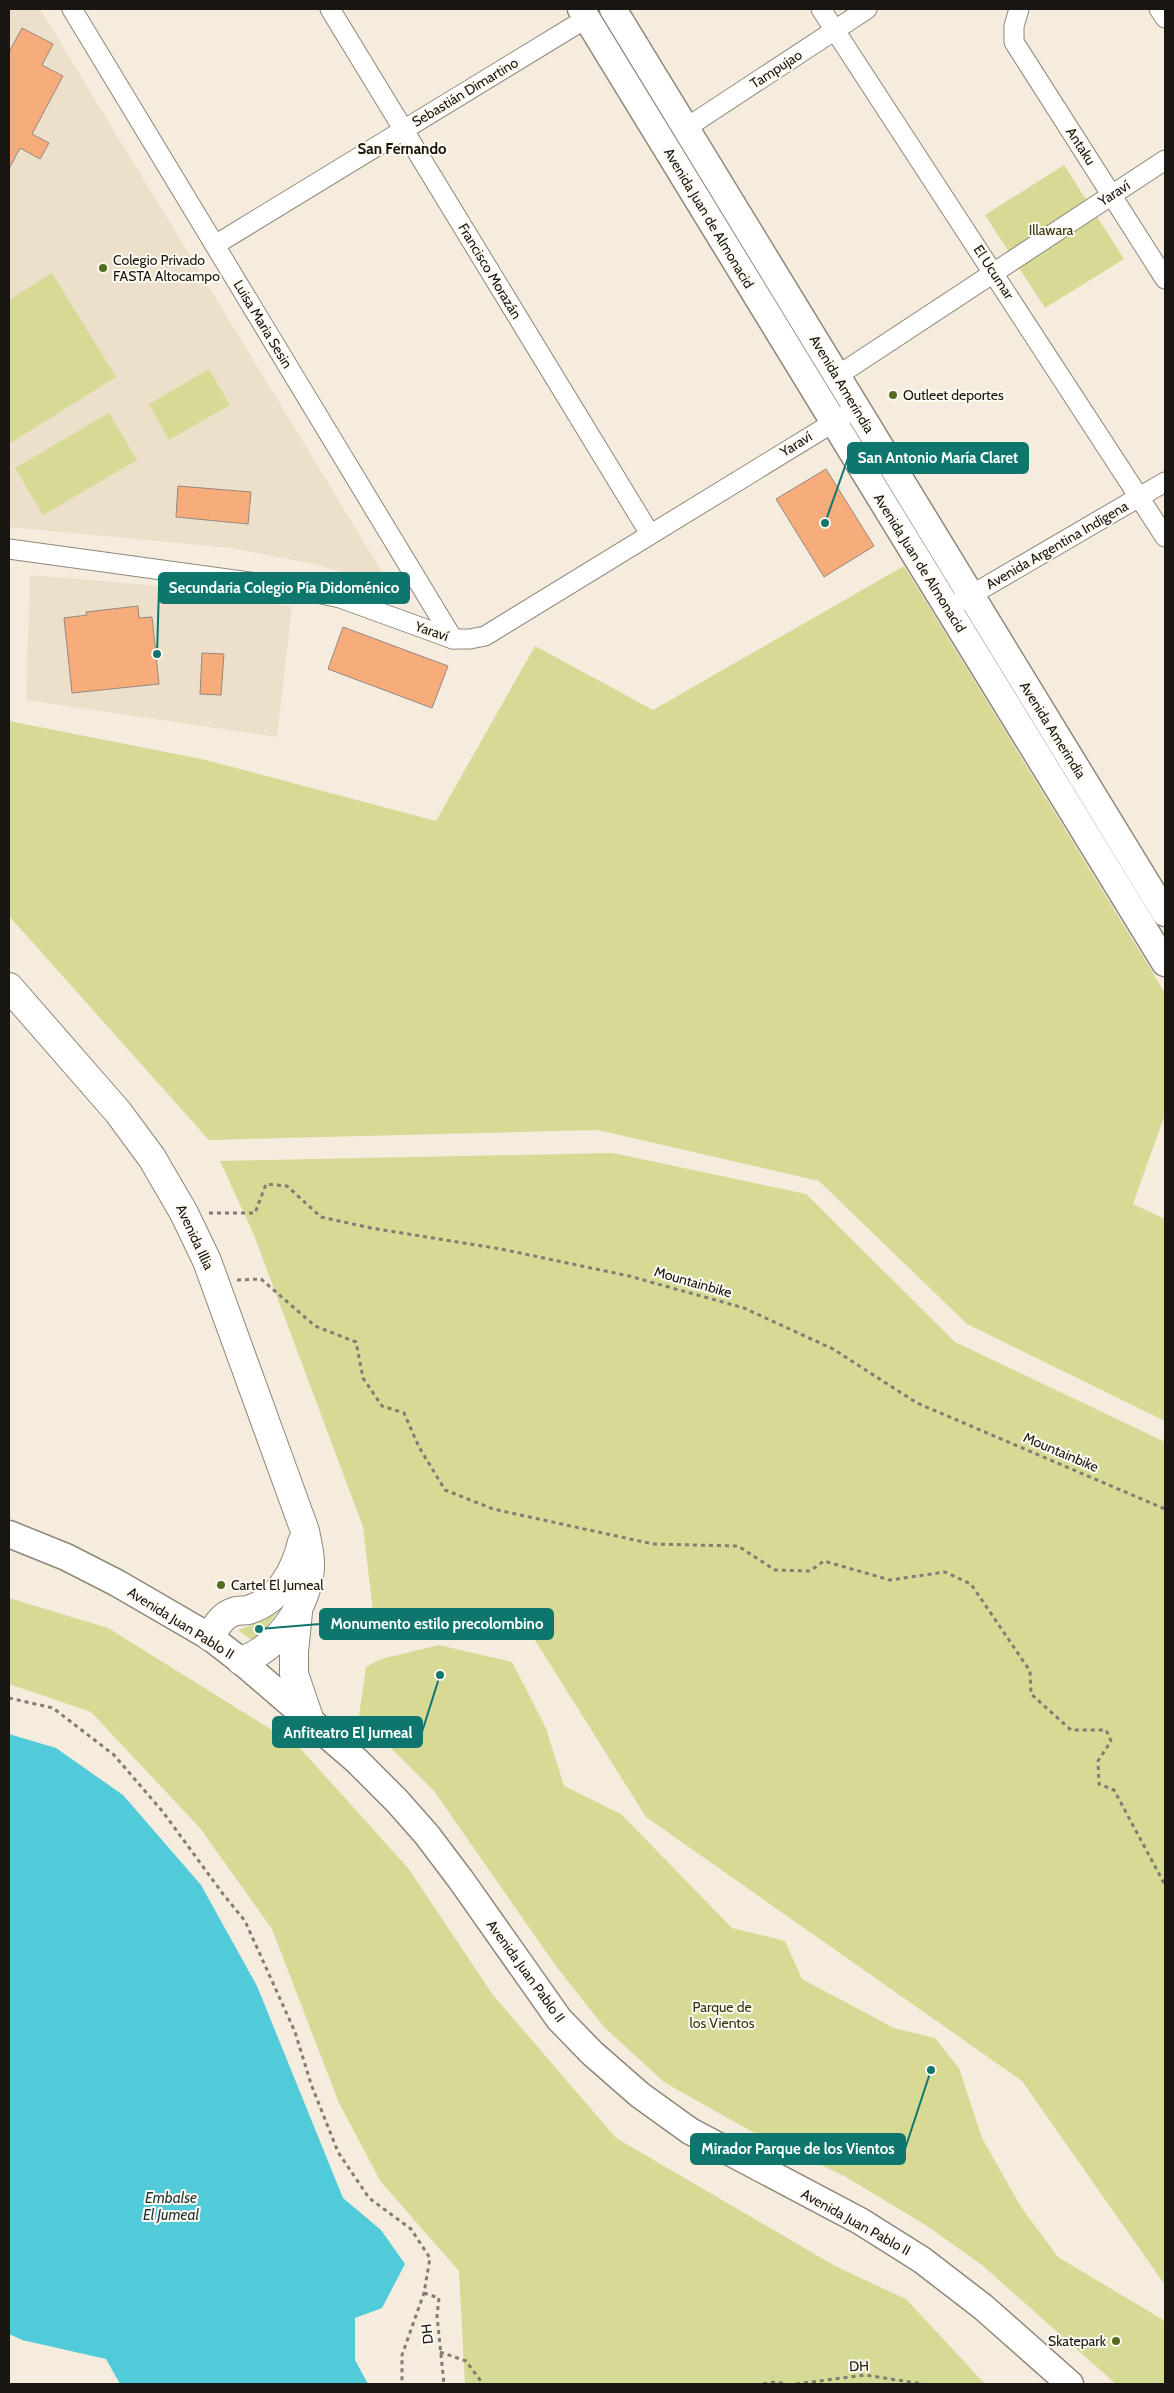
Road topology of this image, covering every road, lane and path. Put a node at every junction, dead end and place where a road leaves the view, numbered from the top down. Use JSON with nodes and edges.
{"nodes":[{"id":1,"x":72,"y":9,"type":"edge"},
{"id":2,"x":330,"y":9,"type":"edge"},
{"id":3,"x":613,"y":9,"type":"edge"},
{"id":4,"x":821,"y":9,"type":"edge"},
{"id":5,"x":867,"y":9,"type":"edge"},
{"id":6,"x":1020,"y":9,"type":"edge"},
{"id":7,"x":1159,"y":9,"type":"edge"},
{"id":8,"x":584,"y":14,"type":"edge"},
{"id":9,"x":1165,"y":18,"type":"edge"},
{"id":10,"x":835,"y":30,"type":"junction"},
{"id":11,"x":686,"y":128,"type":"junction"},
{"id":12,"x":404,"y":130,"type":"junction"},
{"id":13,"x":1165,"y":160,"type":"edge"},
{"id":14,"x":1112,"y":195,"type":"junction"},
{"id":15,"x":214,"y":245,"type":"junction"},
{"id":16,"x":994,"y":272,"type":"junction"},
{"id":17,"x":1165,"y":279,"type":"edge"},
{"id":18,"x":837,"y":376,"type":"junction"},
{"id":19,"x":856,"y":408,"type":"junction"},
{"id":20,"x":833,"y":422,"type":"junction"},
{"id":21,"x":1165,"y":482,"type":"edge"},
{"id":22,"x":1140,"y":497,"type":"junction"},
{"id":23,"x":650,"y":534,"type":"junction"},
{"id":24,"x":1165,"y":537,"type":"edge"},
{"id":25,"x":9,"y":549,"type":"edge"},
{"id":26,"x":970,"y":596,"type":"junction"},
{"id":27,"x":948,"y":608,"type":"junction"},
{"id":28,"x":454,"y":639,"type":"junction"},
{"id":29,"x":1165,"y":913,"type":"edge"},
{"id":30,"x":1143,"y":928,"type":"junction"},
{"id":31,"x":1165,"y":964,"type":"edge"},
{"id":32,"x":9,"y":987,"type":"edge"},
{"id":33,"x":206,"y":1214,"type":"dead end"},
{"id":34,"x":215,"y":1282,"type":"junction"},
{"id":35,"x":1165,"y":1509,"type":"edge"},
{"id":36,"x":305,"y":1531,"type":"junction"},
{"id":37,"x":9,"y":1534,"type":"edge"},
{"id":38,"x":299,"y":1606,"type":"junction"},
{"id":39,"x":210,"y":1637,"type":"junction"},
{"id":40,"x":241,"y":1661,"type":"junction"},
{"id":41,"x":9,"y":1698,"type":"edge"},
{"id":42,"x":309,"y":1718,"type":"junction"},
{"id":43,"x":1165,"y":1885,"type":"edge"},
{"id":44,"x":424,"y":2292,"type":"junction"},
{"id":45,"x":440,"y":2352,"type":"junction"},
{"id":46,"x":402,"y":2384,"type":"edge"},
{"id":47,"x":444,"y":2384,"type":"edge"},
{"id":48,"x":483,"y":2384,"type":"edge"},
{"id":49,"x":763,"y":2384,"type":"edge"},
{"id":50,"x":786,"y":2384,"type":"edge"},
{"id":51,"x":796,"y":2384,"type":"edge"},
{"id":52,"x":923,"y":2384,"type":"edge"},
{"id":53,"x":1070,"y":2384,"type":"edge"}],
"edges":[{"from":1,"to":15,"type":"street","name":"Luisa Maria Sesin"},
{"from":2,"to":12,"type":"street","name":"Francisco Morazán"},
{"from":3,"to":11,"type":"street","name":"Avenida Amerindia"},
{"from":4,"to":10,"type":"street","name":"El Ucumar"},
{"from":5,"to":10,"type":"street","name":"Tampujao"},
{"from":6,"to":14,"type":"street","name":"Antaku"},
{"from":7,"to":9,"type":"street"},
{"from":8,"to":12,"type":"street","name":"Sebastián Dimartino"},
{"from":8,"to":20,"type":"street","name":"Avenida Juan de Almonacid"},
{"from":10,"to":11,"type":"street","name":"Tampujao"},
{"from":10,"to":16,"type":"street","name":"El Ucumar"},
{"from":11,"to":18,"type":"street","name":"Avenida Amerindia"},
{"from":12,"to":15,"type":"street","name":"Sebastián Dimartino"},
{"from":12,"to":23,"type":"street","name":"Francisco Morazán"},
{"from":13,"to":14,"type":"street","name":"Yaraví"},
{"from":14,"to":16,"type":"street","name":"Yaraví"},
{"from":14,"to":17,"type":"street","name":"Antaku"},
{"from":15,"to":28,"type":"street","name":"Luisa Maria Sesin"},
{"from":16,"to":18,"type":"street","name":"Yaraví"},
{"from":16,"to":22,"type":"street","name":"El Ucumar"},
{"from":18,"to":19,"type":"street","name":"Avenida Amerindia"},
{"from":19,"to":20,"type":"street","name":"Yaraví"},
{"from":19,"to":26,"type":"street","name":"Avenida Amerindia"},
{"from":20,"to":23,"type":"street","name":"Yaraví"},
{"from":20,"to":27,"type":"street","name":"Avenida Juan de Almonacid"},
{"from":21,"to":22,"type":"street","name":"Avenida Argentina Indígena"},
{"from":22,"to":24,"type":"street","name":"El Ucumar"},
{"from":22,"to":26,"type":"street","name":"Avenida Argentina Indígena"},
{"from":23,"to":28,"type":"street","name":"Yaraví"},
{"from":25,"to":28,"type":"street","name":"Yaraví"},
{"from":26,"to":27,"type":"street","name":"Avenida Argentina Indígena"},
{"from":26,"to":29,"type":"street","name":"Avenida Amerindia"},
{"from":27,"to":30,"type":"street","name":"Avenida Juan de Almonacid"},
{"from":29,"to":30,"type":"street"},
{"from":30,"to":31,"type":"street","name":"Avenida Juan de Almonacid"},
{"from":32,"to":34,"type":"main road","name":"Avenida Illia"},
{"from":33,"to":35,"type":"path","name":"Mountainbike"},
{"from":34,"to":36,"type":"main road","name":"Avenida Illia"},
{"from":34,"to":43,"type":"path"},
{"from":36,"to":38,"type":"main road","name":"Avenida Illia"},
{"from":36,"to":39,"type":"main road"},
{"from":37,"to":39,"type":"street","name":"Avenida Juan Pablo II"},
{"from":38,"to":40,"type":"main road","name":"Avenida Illia"},
{"from":38,"to":42,"type":"main road","name":"Avenida Illia"},
{"from":39,"to":40,"type":"street","name":"Avenida Juan Pablo II"},
{"from":40,"to":42,"type":"street","name":"Avenida Juan Pablo II"},
{"from":41,"to":44,"type":"path"},
{"from":42,"to":53,"type":"street","name":"Avenida Juan Pablo II"},
{"from":44,"to":45,"type":"path","name":"DH"},
{"from":44,"to":46,"type":"path"},
{"from":45,"to":47,"type":"path","name":"DH"},
{"from":45,"to":48,"type":"path"},
{"from":49,"to":50,"type":"path"},
{"from":51,"to":52,"type":"path","name":"DH"}]}
